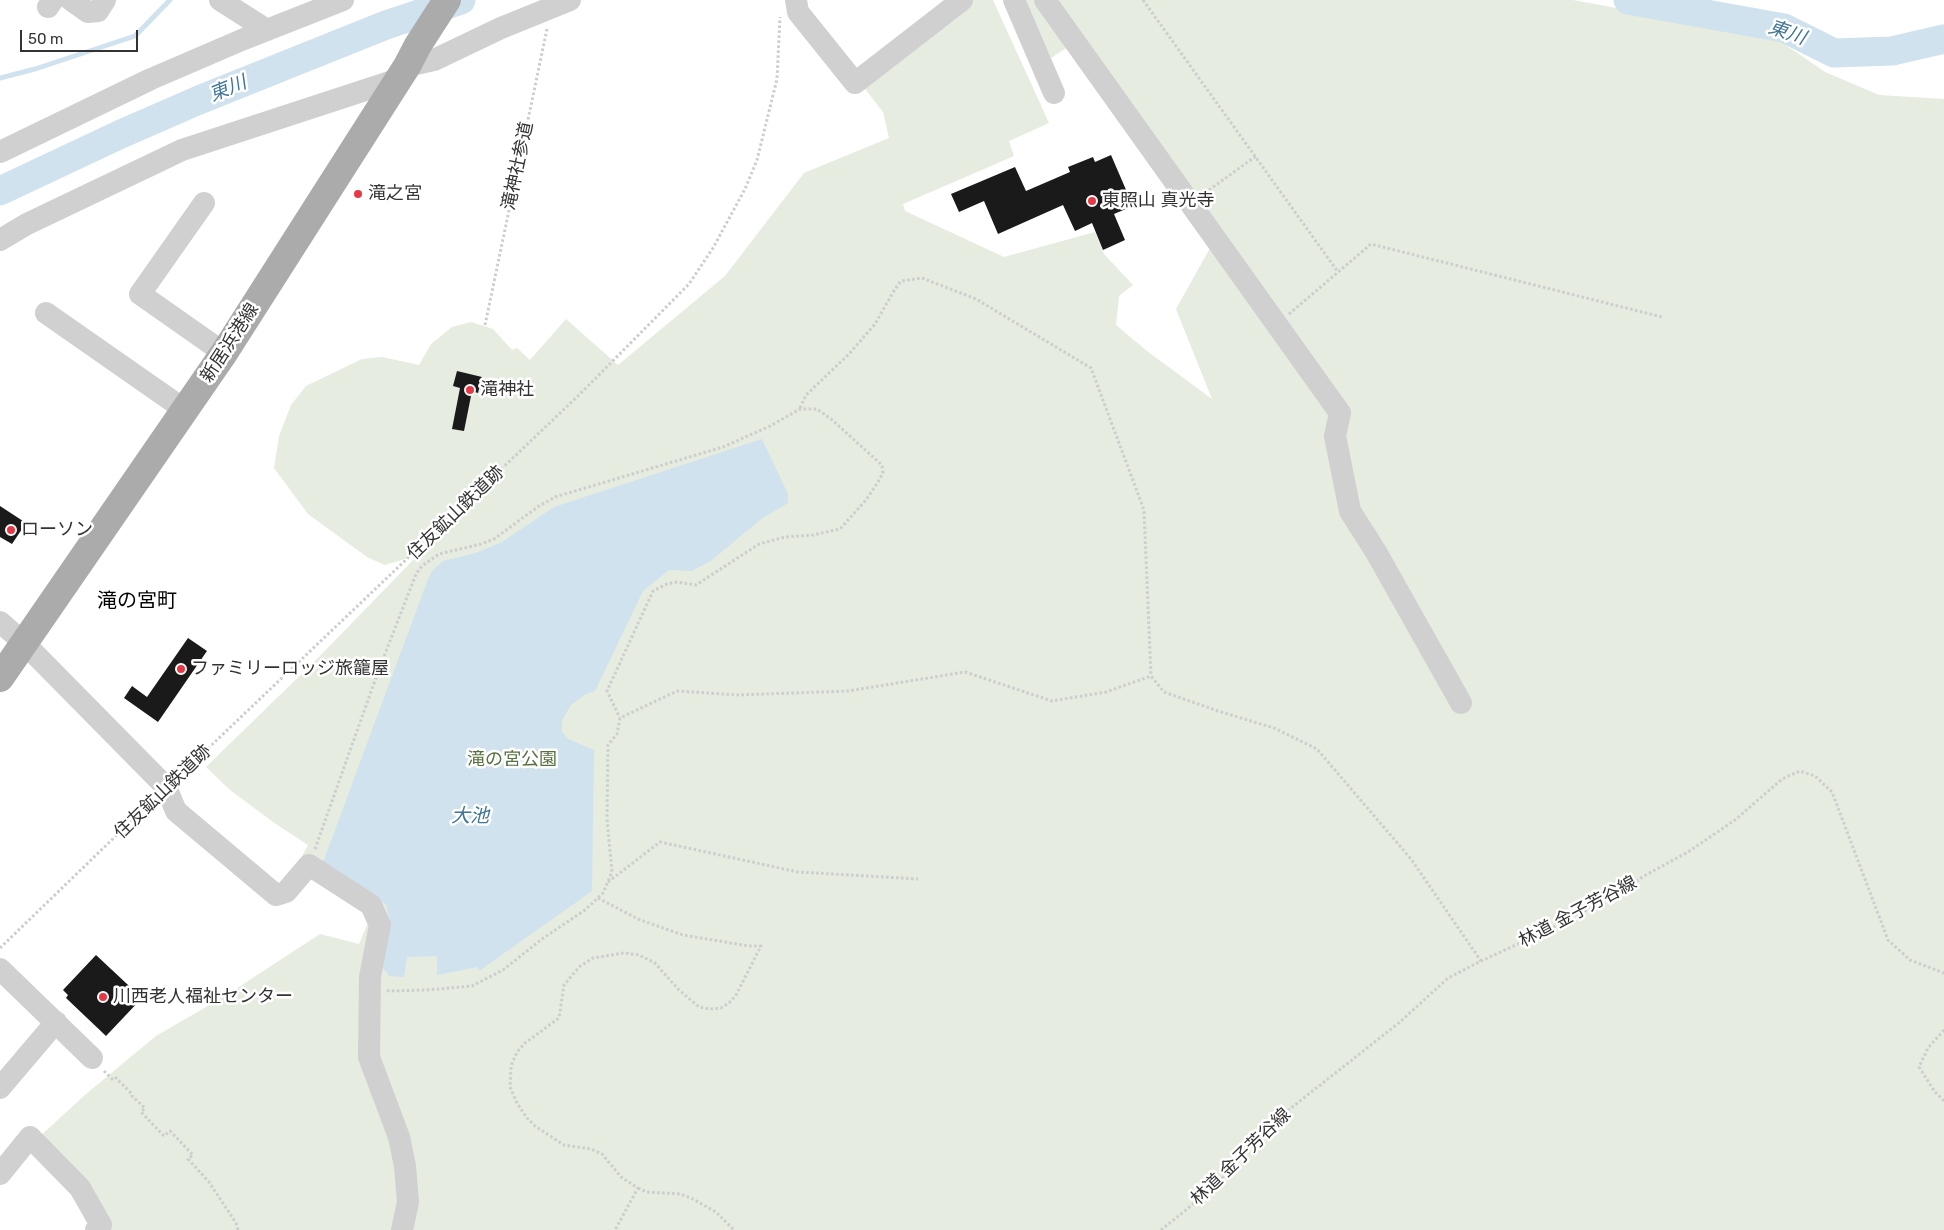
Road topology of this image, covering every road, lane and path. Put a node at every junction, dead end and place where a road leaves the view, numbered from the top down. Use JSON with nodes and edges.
{"nodes":[{"id":1,"x":71,"y":0,"type":"edge"},
{"id":2,"x":106,"y":0,"type":"edge"},
{"id":3,"x":220,"y":0,"type":"edge"},
{"id":4,"x":343,"y":0,"type":"edge"},
{"id":5,"x":447,"y":0,"type":"edge"},
{"id":6,"x":962,"y":0,"type":"edge"},
{"id":7,"x":1014,"y":0,"type":"edge"},
{"id":8,"x":1045,"y":0,"type":"edge"},
{"id":9,"x":1143,"y":0,"type":"edge"},
{"id":10,"x":561,"y":3,"type":"edge"},
{"id":11,"x":788,"y":5,"type":"edge"},
{"id":12,"x":267,"y":30,"type":"junction"},
{"id":13,"x":408,"y":63,"type":"junction"},
{"id":14,"x":1054,"y":93,"type":"dead end"},
{"id":15,"x":0,"y":152,"type":"edge"},
{"id":16,"x":1256,"y":156,"type":"junction"},
{"id":17,"x":204,"y":203,"type":"dead end"},
{"id":18,"x":1191,"y":204,"type":"junction"},
{"id":19,"x":0,"y":240,"type":"edge"},
{"id":20,"x":1338,"y":272,"type":"junction"},
{"id":21,"x":46,"y":313,"type":"dead end"},
{"id":22,"x":1662,"y":317,"type":"dead end"},
{"id":23,"x":485,"y":325,"type":"dead end"},
{"id":24,"x":1277,"y":325,"type":"junction"},
{"id":25,"x":224,"y":353,"type":"junction"},
{"id":26,"x":800,"y":409,"type":"junction"},
{"id":27,"x":185,"y":410,"type":"junction"},
{"id":28,"x":0,"y":622,"type":"edge"},
{"id":29,"x":24,"y":643,"type":"junction"},
{"id":30,"x":1151,"y":676,"type":"junction"},
{"id":31,"x":0,"y":678,"type":"edge"},
{"id":32,"x":1461,"y":703,"type":"dead end"},
{"id":33,"x":620,"y":718,"type":"junction"},
{"id":34,"x":166,"y":787,"type":"junction"},
{"id":35,"x":309,"y":865,"type":"junction"},
{"id":36,"x":918,"y":879,"type":"dead end"},
{"id":37,"x":607,"y":883,"type":"junction"},
{"id":38,"x":598,"y":898,"type":"junction"},
{"id":39,"x":0,"y":948,"type":"edge"},
{"id":40,"x":1481,"y":961,"type":"junction"},
{"id":41,"x":0,"y":969,"type":"edge"},
{"id":42,"x":1944,"y":973,"type":"edge"},
{"id":43,"x":390,"y":991,"type":"dead end"},
{"id":44,"x":56,"y":1022,"type":"junction"},
{"id":45,"x":1944,"y":1030,"type":"edge"},
{"id":46,"x":92,"y":1058,"type":"joint"},
{"id":47,"x":0,"y":1088,"type":"edge"},
{"id":48,"x":1944,"y":1101,"type":"edge"},
{"id":49,"x":0,"y":1174,"type":"edge"},
{"id":50,"x":638,"y":1188,"type":"junction"},
{"id":51,"x":96,"y":1230,"type":"edge"},
{"id":52,"x":238,"y":1230,"type":"edge"},
{"id":53,"x":402,"y":1230,"type":"edge"},
{"id":54,"x":615,"y":1230,"type":"edge"},
{"id":55,"x":734,"y":1230,"type":"edge"},
{"id":56,"x":1161,"y":1230,"type":"edge"}],
"edges":[{"from":1,"to":2,"type":"street"},
{"from":3,"to":12,"type":"street"},
{"from":4,"to":12,"type":"street"},
{"from":5,"to":13,"type":"main road","name":"新居浜港線"},
{"from":6,"to":11,"type":"street"},
{"from":7,"to":14,"type":"street"},
{"from":8,"to":18,"type":"street"},
{"from":9,"to":16,"type":"path"},
{"from":10,"to":13,"type":"street"},
{"from":10,"to":23,"type":"path","name":"滝神社参道"},
{"from":11,"to":34,"type":"path","name":"住友鉱山鉄道跡"},
{"from":12,"to":15,"type":"street"},
{"from":13,"to":19,"type":"street"},
{"from":13,"to":25,"type":"main road","name":"新居浜港線"},
{"from":16,"to":18,"type":"path"},
{"from":16,"to":20,"type":"path"},
{"from":17,"to":25,"type":"street"},
{"from":18,"to":24,"type":"street"},
{"from":20,"to":22,"type":"path"},
{"from":20,"to":24,"type":"path"},
{"from":21,"to":27,"type":"street"},
{"from":24,"to":32,"type":"street"},
{"from":25,"to":27,"type":"main road","name":"新居浜港線"},
{"from":26,"to":30,"type":"path"},
{"from":26,"to":33,"type":"path"},
{"from":26,"to":35,"type":"path"},
{"from":27,"to":29,"type":"main road","name":"新居浜港線"},
{"from":28,"to":29,"type":"street"},
{"from":29,"to":31,"type":"main road","name":"新居浜港線"},
{"from":29,"to":34,"type":"street"},
{"from":30,"to":33,"type":"path"},
{"from":30,"to":40,"type":"path"},
{"from":33,"to":37,"type":"path"},
{"from":34,"to":35,"type":"street"},
{"from":34,"to":39,"type":"path","name":"住友鉱山鉄道跡"},
{"from":35,"to":53,"type":"street"},
{"from":36,"to":37,"type":"path"},
{"from":37,"to":38,"type":"path"},
{"from":38,"to":43,"type":"path"},
{"from":38,"to":50,"type":"path"},
{"from":40,"to":42,"type":"path","name":"林道 金子芳谷線"},
{"from":40,"to":56,"type":"path","name":"林道 金子芳谷線"},
{"from":41,"to":44,"type":"street"},
{"from":44,"to":46,"type":"street"},
{"from":44,"to":47,"type":"street"},
{"from":45,"to":48,"type":"path"},
{"from":46,"to":52,"type":"path"},
{"from":49,"to":51,"type":"street"},
{"from":50,"to":54,"type":"path"},
{"from":50,"to":55,"type":"path"}]}
